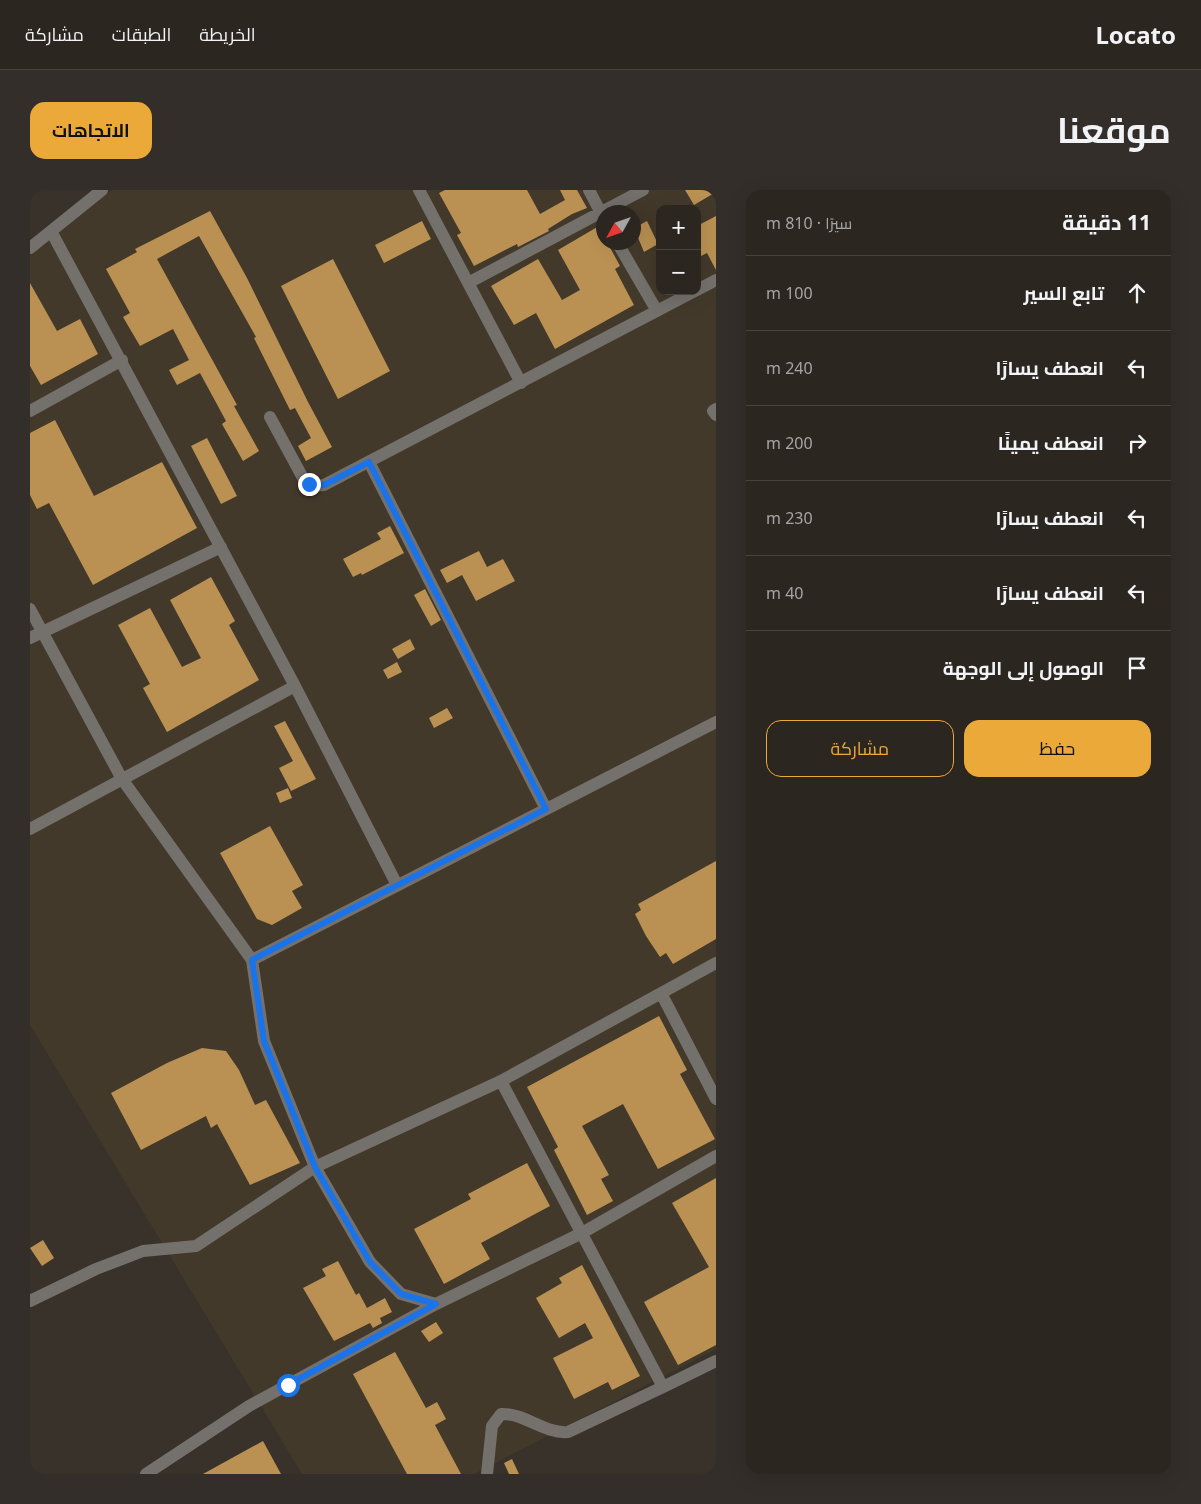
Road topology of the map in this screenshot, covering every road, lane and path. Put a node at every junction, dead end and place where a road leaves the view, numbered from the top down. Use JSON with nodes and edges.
{"nodes":[{"id":1,"x":102,"y":190,"type":"edge"},
{"id":2,"x":419,"y":190,"type":"edge"},
{"id":3,"x":589,"y":190,"type":"edge"},
{"id":4,"x":643,"y":190,"type":"edge"},
{"id":5,"x":596,"y":205,"type":"edge"},
{"id":6,"x":619,"y":205,"type":"edge"},
{"id":7,"x":596,"y":219,"type":"edge"},
{"id":8,"x":51,"y":231,"type":"junction"},
{"id":9,"x":30,"y":248,"type":"edge"},
{"id":10,"x":622,"y":250,"type":"edge"},
{"id":11,"x":716,"y":280,"type":"edge"},
{"id":12,"x":468,"y":282,"type":"junction"},
{"id":13,"x":701,"y":288,"type":"edge"},
{"id":14,"x":688,"y":295,"type":"edge"},
{"id":15,"x":657,"y":311,"type":"junction"},
{"id":16,"x":122,"y":360,"type":"junction"},
{"id":17,"x":521,"y":382,"type":"junction"},
{"id":18,"x":716,"y":409,"type":"edge"},
{"id":19,"x":30,"y":411,"type":"edge"},
{"id":20,"x":716,"y":415,"type":"edge"},
{"id":21,"x":270,"y":417,"type":"dead end"},
{"id":22,"x":369,"y":462,"type":"junction"},
{"id":23,"x":221,"y":547,"type":"junction"},
{"id":24,"x":30,"y":609,"type":"edge"},
{"id":25,"x":42,"y":632,"type":"junction"},
{"id":26,"x":30,"y":638,"type":"edge"},
{"id":27,"x":295,"y":686,"type":"junction"},
{"id":28,"x":716,"y":722,"type":"edge"},
{"id":29,"x":122,"y":779,"type":"junction"},
{"id":30,"x":546,"y":809,"type":"junction"},
{"id":31,"x":30,"y":829,"type":"edge"},
{"id":32,"x":397,"y":885,"type":"junction"},
{"id":33,"x":252,"y":960,"type":"junction"},
{"id":34,"x":716,"y":963,"type":"edge"},
{"id":35,"x":661,"y":993,"type":"junction"},
{"id":36,"x":501,"y":1081,"type":"junction"},
{"id":37,"x":716,"y":1098,"type":"edge"},
{"id":38,"x":716,"y":1156,"type":"edge"},
{"id":39,"x":315,"y":1167,"type":"junction"},
{"id":40,"x":582,"y":1233,"type":"junction"},
{"id":41,"x":30,"y":1301,"type":"edge"},
{"id":42,"x":436,"y":1304,"type":"junction"},
{"id":43,"x":716,"y":1361,"type":"edge"},
{"id":44,"x":663,"y":1387,"type":"junction"},
{"id":45,"x":146,"y":1474,"type":"edge"},
{"id":46,"x":487,"y":1474,"type":"edge"}],
"edges":[{"from":1,"to":8,"type":"street"},
{"from":2,"to":12,"type":"street"},
{"from":3,"to":5,"type":"street"},
{"from":4,"to":6,"type":"street"},
{"from":7,"to":12,"type":"street"},
{"from":8,"to":9,"type":"street"},
{"from":8,"to":16,"type":"street"},
{"from":10,"to":15,"type":"street"},
{"from":11,"to":13,"type":"street"},
{"from":12,"to":17,"type":"street"},
{"from":14,"to":15,"type":"street"},
{"from":15,"to":17,"type":"street"},
{"from":16,"to":19,"type":"street"},
{"from":16,"to":23,"type":"street"},
{"from":17,"to":22,"type":"street"},
{"from":18,"to":20,"type":"street"},
{"from":21,"to":22,"type":"street"},
{"from":22,"to":30,"type":"street"},
{"from":23,"to":25,"type":"street"},
{"from":23,"to":27,"type":"street"},
{"from":24,"to":25,"type":"street"},
{"from":25,"to":26,"type":"street"},
{"from":25,"to":29,"type":"street"},
{"from":27,"to":29,"type":"street"},
{"from":27,"to":32,"type":"street"},
{"from":28,"to":30,"type":"street"},
{"from":29,"to":31,"type":"street"},
{"from":29,"to":33,"type":"street"},
{"from":30,"to":32,"type":"street"},
{"from":32,"to":33,"type":"street"},
{"from":33,"to":39,"type":"street"},
{"from":34,"to":35,"type":"street"},
{"from":35,"to":36,"type":"street"},
{"from":35,"to":37,"type":"street"},
{"from":36,"to":39,"type":"street"},
{"from":36,"to":40,"type":"street"},
{"from":38,"to":40,"type":"street"},
{"from":39,"to":41,"type":"street"},
{"from":39,"to":42,"type":"street"},
{"from":40,"to":42,"type":"street"},
{"from":40,"to":44,"type":"street"},
{"from":42,"to":45,"type":"street"},
{"from":43,"to":44,"type":"street"},
{"from":44,"to":46,"type":"street"}]}
